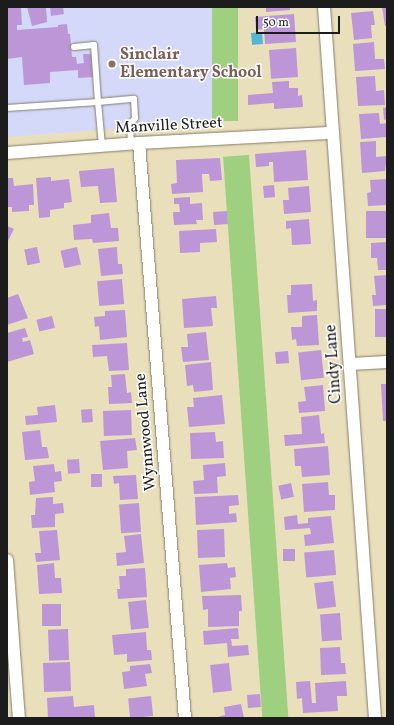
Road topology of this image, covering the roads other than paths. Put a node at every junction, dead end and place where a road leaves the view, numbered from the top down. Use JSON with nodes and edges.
{"nodes":[{"id":1,"x":324,"y":7,"type":"edge"},
{"id":2,"x":74,"y":47,"type":"dead end"},
{"id":3,"x":98,"y":102,"type":"junction"},
{"id":4,"x":7,"y":108,"type":"edge"},
{"id":5,"x":333,"y":133,"type":"junction"},
{"id":6,"x":135,"y":143,"type":"junction"},
{"id":7,"x":102,"y":146,"type":"junction"},
{"id":8,"x":7,"y":153,"type":"edge"},
{"id":9,"x":387,"y":362,"type":"edge"},
{"id":10,"x":351,"y":364,"type":"junction"},
{"id":11,"x":7,"y":560,"type":"edge"},
{"id":12,"x":19,"y":718,"type":"edge"},
{"id":13,"x":185,"y":718,"type":"edge"},
{"id":14,"x":375,"y":718,"type":"edge"}],
"edges":[{"from":1,"to":5,"type":"street","name":"Cindy Lane"},
{"from":2,"to":3,"type":"lane"},
{"from":3,"to":4,"type":"lane"},
{"from":3,"to":6,"type":"lane"},
{"from":3,"to":7,"type":"lane"},
{"from":5,"to":6,"type":"street","name":"Manville Street"},
{"from":5,"to":10,"type":"street","name":"Cindy Lane"},
{"from":6,"to":7,"type":"street","name":"Manville Street"},
{"from":6,"to":13,"type":"street","name":"Wynnwood Lane"},
{"from":7,"to":8,"type":"street","name":"Manville Street"},
{"from":9,"to":10,"type":"street"},
{"from":10,"to":14,"type":"street","name":"Cindy Lane"},
{"from":11,"to":12,"type":"street"}]}
